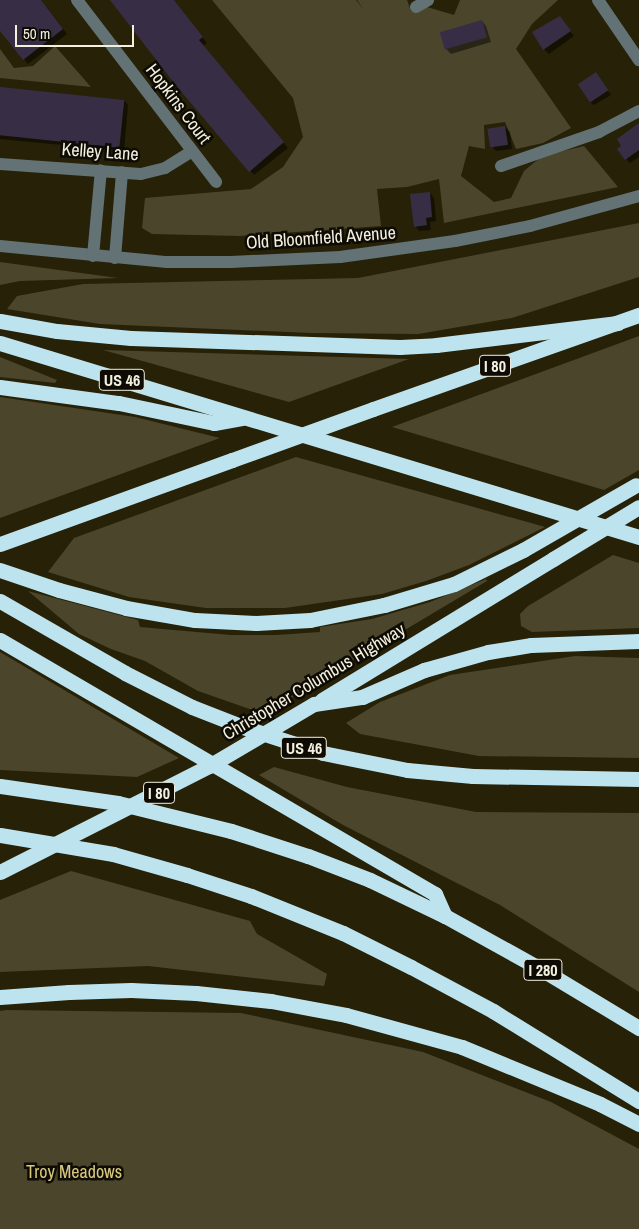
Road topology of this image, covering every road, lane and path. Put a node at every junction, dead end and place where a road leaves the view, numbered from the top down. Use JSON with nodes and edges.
{"nodes":[{"id":1,"x":77,"y":0,"type":"edge"},
{"id":2,"x":428,"y":0,"type":"edge"},
{"id":3,"x":598,"y":0,"type":"edge"},
{"id":4,"x":416,"y":7,"type":"dead end"},
{"id":5,"x":639,"y":60,"type":"edge"},
{"id":6,"x":639,"y":111,"type":"edge"},
{"id":7,"x":192,"y":151,"type":"junction"},
{"id":8,"x":0,"y":164,"type":"edge"},
{"id":9,"x":501,"y":166,"type":"dead end"},
{"id":10,"x":101,"y":170,"type":"junction"},
{"id":11,"x":122,"y":172,"type":"junction"},
{"id":12,"x":216,"y":182,"type":"dead end"},
{"id":13,"x":639,"y":196,"type":"edge"},
{"id":14,"x":0,"y":246,"type":"edge"},
{"id":15,"x":93,"y":256,"type":"junction"},
{"id":16,"x":115,"y":258,"type":"junction"},
{"id":17,"x":639,"y":315,"type":"edge"},
{"id":18,"x":0,"y":321,"type":"edge"},
{"id":19,"x":618,"y":323,"type":"junction"},
{"id":20,"x":0,"y":342,"type":"edge"},
{"id":21,"x":0,"y":387,"type":"edge"},
{"id":22,"x":245,"y":417,"type":"junction"},
{"id":23,"x":638,"y":484,"type":"edge"},
{"id":24,"x":639,"y":507,"type":"edge"},
{"id":25,"x":639,"y":537,"type":"edge"},
{"id":26,"x":0,"y":544,"type":"edge"},
{"id":27,"x":0,"y":570,"type":"edge"},
{"id":28,"x":0,"y":601,"type":"edge"},
{"id":29,"x":0,"y":640,"type":"edge"},
{"id":30,"x":639,"y":641,"type":"edge"},
{"id":31,"x":314,"y":704,"type":"junction"},
{"id":32,"x":639,"y":779,"type":"edge"},
{"id":33,"x":0,"y":786,"type":"edge"},
{"id":34,"x":0,"y":835,"type":"edge"},
{"id":35,"x":0,"y":872,"type":"edge"},
{"id":36,"x":445,"y":916,"type":"junction"},
{"id":37,"x":0,"y":998,"type":"edge"},
{"id":38,"x":639,"y":1028,"type":"edge"},
{"id":39,"x":639,"y":1101,"type":"edge"},
{"id":40,"x":639,"y":1124,"type":"edge"}],
"edges":[{"from":1,"to":7,"type":"street","name":"Hopkins Court"},
{"from":2,"to":4,"type":"street"},
{"from":3,"to":5,"type":"street"},
{"from":6,"to":9,"type":"street"},
{"from":7,"to":11,"type":"street","name":"Kelley Lane"},
{"from":7,"to":12,"type":"street","name":"Hopkins Court"},
{"from":8,"to":10,"type":"street","name":"Kelley Lane"},
{"from":10,"to":11,"type":"street","name":"Kelley Lane"},
{"from":10,"to":15,"type":"street"},
{"from":11,"to":16,"type":"street"},
{"from":13,"to":16,"type":"street","name":"Old Bloomfield Avenue"},
{"from":14,"to":15,"type":"street","name":"Old Bloomfield Avenue"},
{"from":15,"to":16,"type":"street","name":"Old Bloomfield Avenue"},
{"from":17,"to":19,"type":"highway","number":"I 80"},
{"from":18,"to":19,"type":"highway"},
{"from":19,"to":26,"type":"highway","number":"I 80","bridge":true},
{"from":20,"to":22,"type":"highway","number":"US 46"},
{"from":21,"to":22,"type":"highway"},
{"from":22,"to":25,"type":"highway","number":"US 46"},
{"from":23,"to":27,"type":"highway","bridge":true},
{"from":24,"to":31,"type":"highway","name":"Christopher Columbus Highway","number":"I 80","bridge":true},
{"from":28,"to":32,"type":"highway","number":"US 46"},
{"from":29,"to":36,"type":"highway"},
{"from":30,"to":31,"type":"highway"},
{"from":31,"to":35,"type":"highway","name":"Christopher Columbus Highway","number":"I 80","bridge":true},
{"from":33,"to":36,"type":"highway"},
{"from":34,"to":39,"type":"highway"},
{"from":36,"to":38,"type":"highway","number":"I 280"},
{"from":37,"to":40,"type":"highway"}]}
